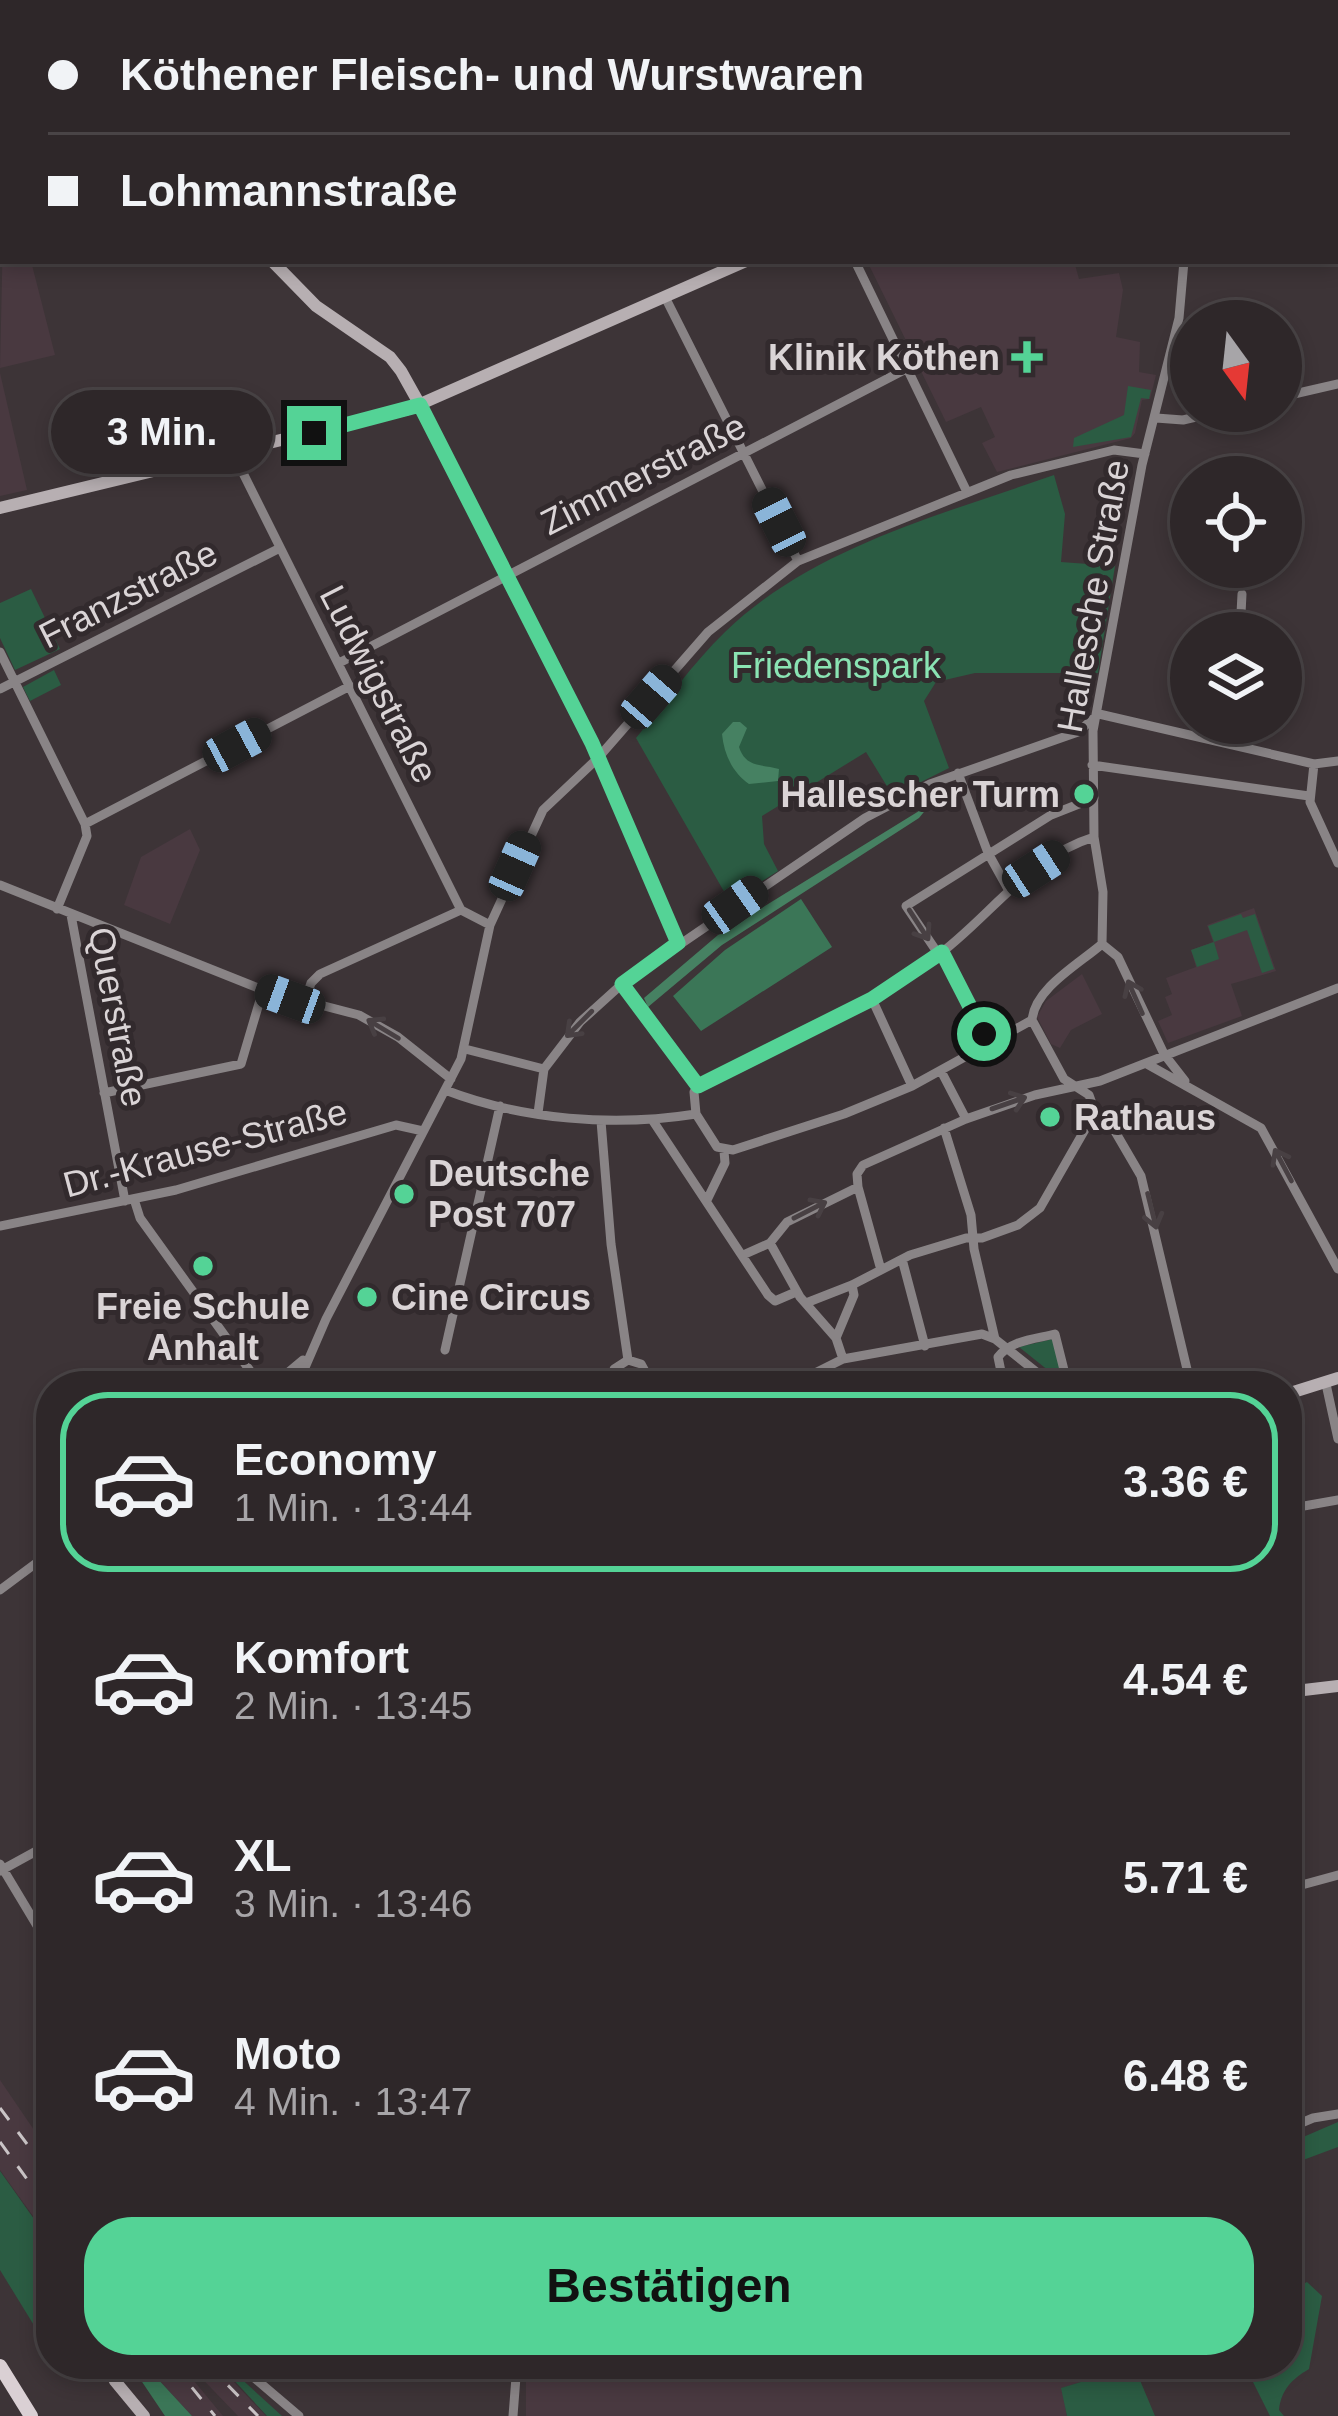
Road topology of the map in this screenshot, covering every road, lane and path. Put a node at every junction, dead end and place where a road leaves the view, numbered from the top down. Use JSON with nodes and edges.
{"nodes":[{"id":1,"x":275,"y":264,"type":"edge"},
{"id":2,"x":739,"y":264,"type":"edge"},
{"id":3,"x":856,"y":264,"type":"edge"},
{"id":4,"x":1184,"y":264,"type":"edge"},
{"id":5,"x":665,"y":296,"type":"junction"},
{"id":6,"x":908,"y":368,"type":"junction"},
{"id":7,"x":1338,"y":384,"type":"edge"},
{"id":8,"x":1302,"y":393,"type":"edge"},
{"id":9,"x":420,"y":405,"type":"junction"},
{"id":10,"x":1156,"y":418,"type":"junction"},
{"id":11,"x":1170,"y":419,"type":"edge"},
{"id":12,"x":744,"y":452,"type":"junction"},
{"id":13,"x":232,"y":453,"type":"junction"},
{"id":14,"x":1145,"y":454,"type":"junction"},
{"id":15,"x":967,"y":492,"type":"junction"},
{"id":16,"x":0,"y":508,"type":"edge"},
{"id":17,"x":280,"y":548,"type":"junction"},
{"id":18,"x":798,"y":561,"type":"junction"},
{"id":19,"x":505,"y":575,"type":"junction"},
{"id":20,"x":1242,"y":594,"type":"dead end"},
{"id":21,"x":1241,"y":612,"type":"edge"},
{"id":22,"x":0,"y":652,"type":"edge"},
{"id":23,"x":339,"y":663,"type":"junction"},
{"id":24,"x":14,"y":682,"type":"junction"},
{"id":25,"x":350,"y":686,"type":"junction"},
{"id":26,"x":0,"y":689,"type":"edge"},
{"id":27,"x":1099,"y":714,"type":"junction"},
{"id":28,"x":1234,"y":746,"type":"joint"},
{"id":29,"x":598,"y":758,"type":"junction"},
{"id":30,"x":1338,"y":760,"type":"edge"},
{"id":31,"x":1314,"y":764,"type":"junction"},
{"id":32,"x":1092,"y":765,"type":"junction"},
{"id":33,"x":958,"y":773,"type":"junction"},
{"id":34,"x":1309,"y":796,"type":"junction"},
{"id":35,"x":1094,"y":798,"type":"junction"},
{"id":36,"x":86,"y":824,"type":"junction"},
{"id":37,"x":1094,"y":837,"type":"junction"},
{"id":38,"x":988,"y":853,"type":"junction"},
{"id":39,"x":1338,"y":863,"type":"edge"},
{"id":40,"x":0,"y":885,"type":"edge"},
{"id":41,"x":1008,"y":889,"type":"junction"},
{"id":42,"x":57,"y":909,"type":"junction"},
{"id":43,"x":461,"y":910,"type":"junction"},
{"id":44,"x":71,"y":915,"type":"junction"},
{"id":45,"x":490,"y":925,"type":"junction"},
{"id":46,"x":678,"y":943,"type":"junction"},
{"id":47,"x":1102,"y":944,"type":"junction"},
{"id":48,"x":940,"y":954,"type":"junction"},
{"id":49,"x":622,"y":984,"type":"junction"},
{"id":50,"x":1338,"y":988,"type":"edge"},
{"id":51,"x":263,"y":990,"type":"junction"},
{"id":52,"x":872,"y":999,"type":"junction"},
{"id":53,"x":305,"y":1001,"type":"junction"},
{"id":54,"x":1032,"y":1020,"type":"junction"},
{"id":55,"x":989,"y":1045,"type":"junction"},
{"id":56,"x":465,"y":1048,"type":"junction"},
{"id":57,"x":1164,"y":1054,"type":"junction"},
{"id":58,"x":1147,"y":1064,"type":"junction"},
{"id":59,"x":544,"y":1070,"type":"junction"},
{"id":60,"x":940,"y":1071,"type":"junction"},
{"id":61,"x":448,"y":1084,"type":"junction"},
{"id":62,"x":1187,"y":1084,"type":"junction"},
{"id":63,"x":698,"y":1086,"type":"junction"},
{"id":64,"x":912,"y":1086,"type":"junction"},
{"id":65,"x":1076,"y":1087,"type":"junction"},
{"id":66,"x":104,"y":1093,"type":"junction"},
{"id":67,"x":500,"y":1106,"type":"junction"},
{"id":68,"x":1095,"y":1112,"type":"junction"},
{"id":69,"x":538,"y":1113,"type":"junction"},
{"id":70,"x":696,"y":1114,"type":"junction"},
{"id":71,"x":966,"y":1119,"type":"junction"},
{"id":72,"x":601,"y":1121,"type":"junction"},
{"id":73,"x":653,"y":1121,"type":"junction"},
{"id":74,"x":944,"y":1128,"type":"junction"},
{"id":75,"x":423,"y":1131,"type":"junction"},
{"id":76,"x":725,"y":1152,"type":"junction"},
{"id":77,"x":858,"y":1187,"type":"junction"},
{"id":78,"x":130,"y":1200,"type":"junction"},
{"id":79,"x":706,"y":1201,"type":"junction"},
{"id":80,"x":0,"y":1226,"type":"edge"},
{"id":81,"x":974,"y":1239,"type":"junction"},
{"id":82,"x":770,"y":1243,"type":"junction"},
{"id":83,"x":743,"y":1255,"type":"junction"},
{"id":84,"x":902,"y":1259,"type":"junction"},
{"id":85,"x":1338,"y":1269,"type":"edge"},
{"id":86,"x":881,"y":1270,"type":"junction"},
{"id":87,"x":852,"y":1285,"type":"junction"},
{"id":88,"x":796,"y":1292,"type":"junction"},
{"id":89,"x":806,"y":1303,"type":"junction"},
{"id":90,"x":836,"y":1338,"type":"junction"},
{"id":91,"x":995,"y":1339,"type":"junction"},
{"id":92,"x":925,"y":1346,"type":"junction"},
{"id":93,"x":1007,"y":1348,"type":"junction"},
{"id":94,"x":445,"y":1350,"type":"dead end"},
{"id":95,"x":311,"y":1352,"type":"junction"},
{"id":96,"x":842,"y":1359,"type":"junction"},
{"id":97,"x":628,"y":1360,"type":"junction"},
{"id":98,"x":249,"y":1371,"type":"edge"},
{"id":99,"x":289,"y":1371,"type":"edge"},
{"id":100,"x":303,"y":1371,"type":"edge"},
{"id":101,"x":616,"y":1371,"type":"edge"},
{"id":102,"x":644,"y":1371,"type":"edge"},
{"id":103,"x":818,"y":1371,"type":"edge"},
{"id":104,"x":1001,"y":1371,"type":"edge"},
{"id":105,"x":1035,"y":1371,"type":"edge"},
{"id":106,"x":1064,"y":1371,"type":"edge"},
{"id":107,"x":1188,"y":1371,"type":"edge"},
{"id":108,"x":1332,"y":1381,"type":"edge"},
{"id":109,"x":1302,"y":1390,"type":"edge"},
{"id":110,"x":1338,"y":1439,"type":"edge"},
{"id":111,"x":1338,"y":1500,"type":"edge"},
{"id":112,"x":1302,"y":1506,"type":"edge"},
{"id":113,"x":36,"y":1563,"type":"edge"},
{"id":114,"x":0,"y":1590,"type":"edge"},
{"id":115,"x":1338,"y":1686,"type":"edge"},
{"id":116,"x":1302,"y":1690,"type":"edge"},
{"id":117,"x":36,"y":1850,"type":"edge"},
{"id":118,"x":1,"y":1868,"type":"edge"},
{"id":119,"x":1338,"y":1875,"type":"edge"},
{"id":120,"x":1302,"y":1884,"type":"edge"},
{"id":121,"x":36,"y":1925,"type":"edge"},
{"id":122,"x":1338,"y":2114,"type":"edge"},
{"id":123,"x":1302,"y":2123,"type":"edge"},
{"id":124,"x":0,"y":2366,"type":"edge"},
{"id":125,"x":117,"y":2379,"type":"edge"},
{"id":126,"x":256,"y":2379,"type":"edge"},
{"id":127,"x":516,"y":2379,"type":"edge"},
{"id":128,"x":32,"y":2416,"type":"edge"},
{"id":129,"x":144,"y":2416,"type":"edge"},
{"id":130,"x":299,"y":2416,"type":"edge"},
{"id":131,"x":513,"y":2416,"type":"edge"}],
"edges":[{"from":1,"to":9,"type":"main road"},
{"from":2,"to":5,"type":"main road"},
{"from":3,"to":6,"type":"street"},
{"from":4,"to":10,"type":"street","name":"Hallesche Straße"},
{"from":5,"to":9,"type":"main road"},
{"from":5,"to":12,"type":"street"},
{"from":6,"to":12,"type":"street","name":"Zimmerstraße"},
{"from":6,"to":15,"type":"street"},
{"from":7,"to":8,"type":"street"},
{"from":9,"to":13,"type":"main road"},
{"from":9,"to":19,"type":"street"},
{"from":10,"to":11,"type":"street"},
{"from":10,"to":14,"type":"street","name":"Hallesche Straße"},
{"from":12,"to":18,"type":"street"},
{"from":12,"to":19,"type":"street","name":"Zimmerstraße"},
{"from":13,"to":16,"type":"main road"},
{"from":13,"to":17,"type":"street","name":"Ludwigstraße"},
{"from":14,"to":15,"type":"street"},
{"from":14,"to":27,"type":"street","name":"Hallesche Straße"},
{"from":15,"to":18,"type":"street"},
{"from":17,"to":23,"type":"street","name":"Ludwigstraße"},
{"from":17,"to":24,"type":"street","name":"Franzstraße"},
{"from":18,"to":29,"type":"street"},
{"from":19,"to":23,"type":"street","name":"Zimmerstraße"},
{"from":19,"to":29,"type":"street"},
{"from":20,"to":21,"type":"street"},
{"from":22,"to":24,"type":"street"},
{"from":23,"to":25,"type":"street","name":"Ludwigstraße"},
{"from":24,"to":26,"type":"street","name":"Franzstraße"},
{"from":24,"to":36,"type":"street"},
{"from":25,"to":36,"type":"street"},
{"from":25,"to":43,"type":"street","name":"Ludwigstraße"},
{"from":27,"to":28,"type":"street"},
{"from":27,"to":32,"type":"street","name":"Hallesche Straße"},
{"from":27,"to":33,"type":"street"},
{"from":28,"to":31,"type":"street"},
{"from":29,"to":45,"type":"street"},
{"from":29,"to":46,"type":"street"},
{"from":30,"to":31,"type":"street"},
{"from":31,"to":34,"type":"street"},
{"from":32,"to":34,"type":"street"},
{"from":32,"to":35,"type":"street","name":"Hallesche Straße"},
{"from":33,"to":38,"type":"street"},
{"from":33,"to":46,"type":"street"},
{"from":34,"to":39,"type":"street"},
{"from":35,"to":37,"type":"street","name":"Hallesche Straße"},
{"from":35,"to":38,"type":"street"},
{"from":36,"to":42,"type":"street"},
{"from":37,"to":41,"type":"street"},
{"from":37,"to":47,"type":"street","name":"Hallesche Straße"},
{"from":38,"to":41,"type":"street"},
{"from":38,"to":48,"type":"street","one_way":true},
{"from":40,"to":42,"type":"street"},
{"from":41,"to":48,"type":"street"},
{"from":42,"to":44,"type":"street"},
{"from":43,"to":45,"type":"street"},
{"from":43,"to":53,"type":"street"},
{"from":44,"to":51,"type":"street"},
{"from":44,"to":66,"type":"street","name":"Querstraße"},
{"from":45,"to":56,"type":"street"},
{"from":46,"to":49,"type":"street"},
{"from":47,"to":54,"type":"street"},
{"from":57,"to":47,"type":"street","one_way":true},
{"from":48,"to":52,"type":"street"},
{"from":48,"to":55,"type":"street"},
{"from":49,"to":59,"type":"street","one_way":true},
{"from":49,"to":63,"type":"street"},
{"from":50,"to":57,"type":"street"},
{"from":51,"to":53,"type":"street"},
{"from":51,"to":66,"type":"street"},
{"from":52,"to":63,"type":"street"},
{"from":52,"to":64,"type":"street"},
{"from":61,"to":53,"type":"street","one_way":true},
{"from":54,"to":55,"type":"street"},
{"from":54,"to":65,"type":"street"},
{"from":55,"to":60,"type":"street"},
{"from":56,"to":59,"type":"street"},
{"from":56,"to":61,"type":"street"},
{"from":57,"to":58,"type":"street"},
{"from":57,"to":62,"type":"street"},
{"from":58,"to":62,"type":"street"},
{"from":58,"to":65,"type":"street"},
{"from":59,"to":69,"type":"street"},
{"from":60,"to":64,"type":"street"},
{"from":60,"to":71,"type":"street"},
{"from":61,"to":67,"type":"street"},
{"from":61,"to":75,"type":"street"},
{"from":85,"to":62,"type":"street","one_way":true},
{"from":63,"to":70,"type":"street"},
{"from":64,"to":76,"type":"street"},
{"from":65,"to":68,"type":"street"},
{"from":71,"to":65,"type":"street","one_way":true},
{"from":66,"to":78,"type":"street","name":"Querstraße"},
{"from":67,"to":69,"type":"street"},
{"from":67,"to":94,"type":"street"},
{"from":68,"to":81,"type":"street"},
{"from":68,"to":107,"type":"street","one_way":true},
{"from":69,"to":72,"type":"street"},
{"from":70,"to":73,"type":"street"},
{"from":70,"to":76,"type":"street"},
{"from":71,"to":74,"type":"street"},
{"from":72,"to":73,"type":"street"},
{"from":72,"to":97,"type":"street"},
{"from":73,"to":79,"type":"street"},
{"from":74,"to":77,"type":"street"},
{"from":74,"to":81,"type":"street"},
{"from":75,"to":78,"type":"street","name":"Dr.-Krause-Straße"},
{"from":75,"to":95,"type":"street"},
{"from":76,"to":79,"type":"street"},
{"from":82,"to":77,"type":"street","one_way":true},
{"from":77,"to":86,"type":"street"},
{"from":78,"to":80,"type":"street","name":"Dr.-Krause-Straße"},
{"from":78,"to":98,"type":"street","name":"Querstraße"},
{"from":79,"to":83,"type":"street"},
{"from":81,"to":84,"type":"street"},
{"from":81,"to":91,"type":"street"},
{"from":82,"to":83,"type":"street"},
{"from":82,"to":88,"type":"street"},
{"from":83,"to":88,"type":"street"},
{"from":84,"to":86,"type":"street"},
{"from":84,"to":92,"type":"street"},
{"from":86,"to":87,"type":"street"},
{"from":87,"to":89,"type":"street"},
{"from":87,"to":90,"type":"street"},
{"from":88,"to":89,"type":"street"},
{"from":89,"to":90,"type":"street"},
{"from":90,"to":96,"type":"street"},
{"from":91,"to":92,"type":"street"},
{"from":91,"to":93,"type":"street"},
{"from":92,"to":96,"type":"street"},
{"from":93,"to":104,"type":"street"},
{"from":93,"to":105,"type":"street"},
{"from":93,"to":106,"type":"street"},
{"from":95,"to":99,"type":"street"},
{"from":95,"to":100,"type":"street"},
{"from":96,"to":103,"type":"street"},
{"from":97,"to":101,"type":"street"},
{"from":97,"to":102,"type":"street"},
{"from":108,"to":109,"type":"main road"},
{"from":108,"to":110,"type":"street"},
{"from":111,"to":112,"type":"street"},
{"from":113,"to":114,"type":"street"},
{"from":115,"to":116,"type":"main road"},
{"from":117,"to":118,"type":"street"},
{"from":118,"to":121,"type":"street"},
{"from":119,"to":120,"type":"street"},
{"from":122,"to":123,"type":"street"},
{"from":124,"to":128,"type":"main road"},
{"from":125,"to":129,"type":"main road"},
{"from":126,"to":130,"type":"street"},
{"from":127,"to":131,"type":"street"}]}
